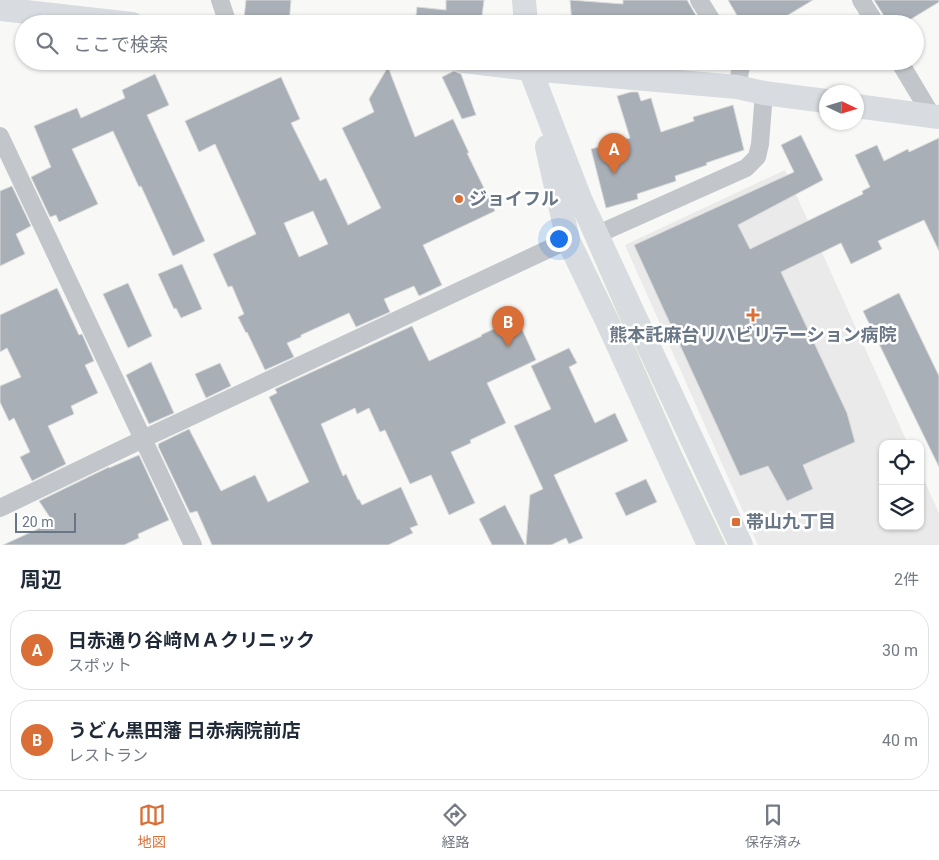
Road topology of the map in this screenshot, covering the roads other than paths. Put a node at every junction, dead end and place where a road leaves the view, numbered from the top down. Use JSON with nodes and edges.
{"nodes":[{"id":1,"x":220,"y":0,"type":"edge"},
{"id":2,"x":524,"y":0,"type":"edge"},
{"id":3,"x":699,"y":0,"type":"edge"},
{"id":4,"x":861,"y":0,"type":"edge"},
{"id":5,"x":0,"y":9,"type":"edge"},
{"id":6,"x":53,"y":15,"type":"edge"},
{"id":7,"x":225,"y":15,"type":"edge"},
{"id":8,"x":525,"y":15,"type":"edge"},
{"id":9,"x":708,"y":15,"type":"edge"},
{"id":10,"x":870,"y":15,"type":"edge"},
{"id":11,"x":531,"y":70,"type":"edge"},
{"id":12,"x":532,"y":70,"type":"edge"},
{"id":13,"x":577,"y":70,"type":"edge"},
{"id":14,"x":740,"y":70,"type":"edge"},
{"id":15,"x":905,"y":70,"type":"edge"},
{"id":16,"x":737,"y":87,"type":"junction"},
{"id":17,"x":764,"y":93,"type":"junction"},
{"id":18,"x":819,"y":100,"type":"edge"},
{"id":19,"x":864,"y":107,"type":"edge"},
{"id":20,"x":936,"y":116,"type":"edge"},
{"id":21,"x":0,"y":136,"type":"edge"},
{"id":22,"x":596,"y":235,"type":"junction"},
{"id":23,"x":568,"y":240,"type":"junction"},
{"id":24,"x":143,"y":439,"type":"junction"},
{"id":25,"x":0,"y":508,"type":"edge"},
{"id":26,"x":193,"y":545,"type":"edge"},
{"id":27,"x":709,"y":545,"type":"edge"},
{"id":28,"x":741,"y":545,"type":"edge"}],
"edges":[{"from":1,"to":7,"type":"street"},
{"from":2,"to":8,"type":"street"},
{"from":3,"to":9,"type":"street"},
{"from":4,"to":10,"type":"street"},
{"from":5,"to":6,"type":"street"},
{"from":11,"to":23,"type":"street"},
{"from":12,"to":22,"type":"street"},
{"from":13,"to":16,"type":"street"},
{"from":14,"to":16,"type":"street"},
{"from":15,"to":20,"type":"street"},
{"from":16,"to":17,"type":"street"},
{"from":17,"to":18,"type":"street"},
{"from":17,"to":22,"type":"street"},
{"from":19,"to":20,"type":"street"},
{"from":21,"to":24,"type":"street"},
{"from":22,"to":28,"type":"street"},
{"from":23,"to":24,"type":"street"},
{"from":23,"to":27,"type":"street"},
{"from":24,"to":25,"type":"street"},
{"from":24,"to":26,"type":"street"}]}
